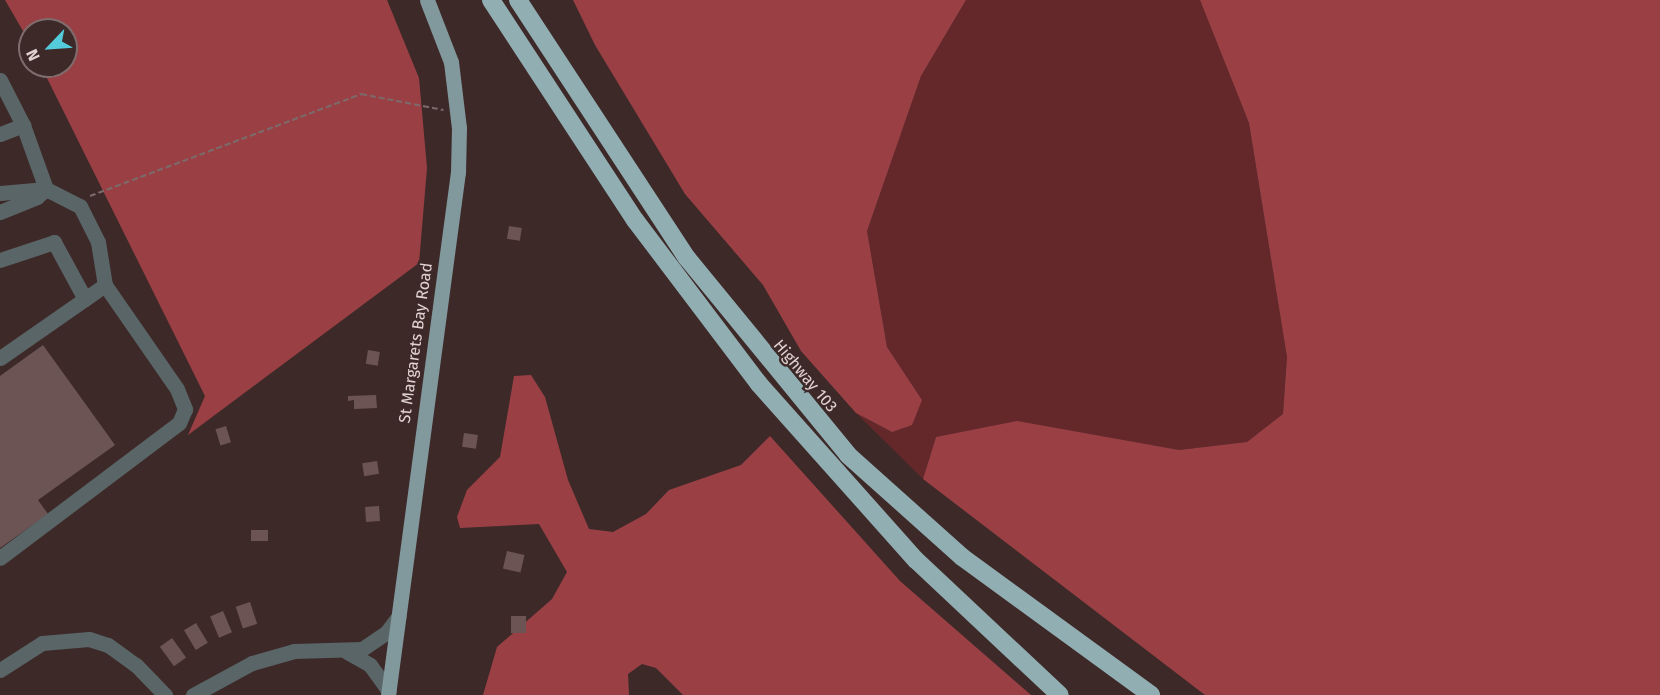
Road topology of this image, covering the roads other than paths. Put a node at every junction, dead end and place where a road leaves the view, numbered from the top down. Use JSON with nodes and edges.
{"nodes":[{"id":1,"x":427,"y":0,"type":"edge"},
{"id":2,"x":481,"y":0,"type":"edge"},
{"id":3,"x":491,"y":0,"type":"edge"},
{"id":4,"x":518,"y":0,"type":"edge"},
{"id":5,"x":0,"y":80,"type":"edge"},
{"id":6,"x":555,"y":100,"type":"junction"},
{"id":7,"x":23,"y":125,"type":"junction"},
{"id":8,"x":0,"y":134,"type":"edge"},
{"id":9,"x":46,"y":189,"type":"junction"},
{"id":10,"x":0,"y":193,"type":"edge"},
{"id":11,"x":0,"y":212,"type":"edge"},
{"id":12,"x":0,"y":260,"type":"edge"},
{"id":13,"x":105,"y":285,"type":"junction"},
{"id":14,"x":85,"y":299,"type":"junction"},
{"id":15,"x":0,"y":358,"type":"edge"},
{"id":16,"x":0,"y":558,"type":"edge"},
{"id":17,"x":399,"y":616,"type":"junction"},
{"id":18,"x":347,"y":652,"type":"junction"},
{"id":19,"x":0,"y":670,"type":"edge"},
{"id":20,"x":389,"y":693,"type":"edge"},
{"id":21,"x":165,"y":695,"type":"edge"},
{"id":22,"x":193,"y":695,"type":"edge"},
{"id":23,"x":1060,"y":695,"type":"edge"},
{"id":24,"x":1151,"y":695,"type":"edge"}],
"edges":[{"from":1,"to":17,"type":"main road","name":"St Margarets Bay Road"},
{"from":2,"to":6,"type":"highway"},
{"from":3,"to":6,"type":"highway"},
{"from":4,"to":24,"type":"highway","name":"Highway 103"},
{"from":5,"to":7,"type":"street"},
{"from":6,"to":23,"type":"highway"},
{"from":7,"to":8,"type":"street"},
{"from":7,"to":9,"type":"street"},
{"from":9,"to":10,"type":"street"},
{"from":9,"to":11,"type":"street"},
{"from":9,"to":13,"type":"street"},
{"from":12,"to":14,"type":"street"},
{"from":13,"to":14,"type":"street"},
{"from":13,"to":16,"type":"street"},
{"from":14,"to":15,"type":"street"},
{"from":17,"to":18,"type":"street"},
{"from":17,"to":20,"type":"main road","name":"St Margarets Bay Road"},
{"from":18,"to":20,"type":"street"},
{"from":18,"to":22,"type":"street"},
{"from":19,"to":21,"type":"street"}]}
